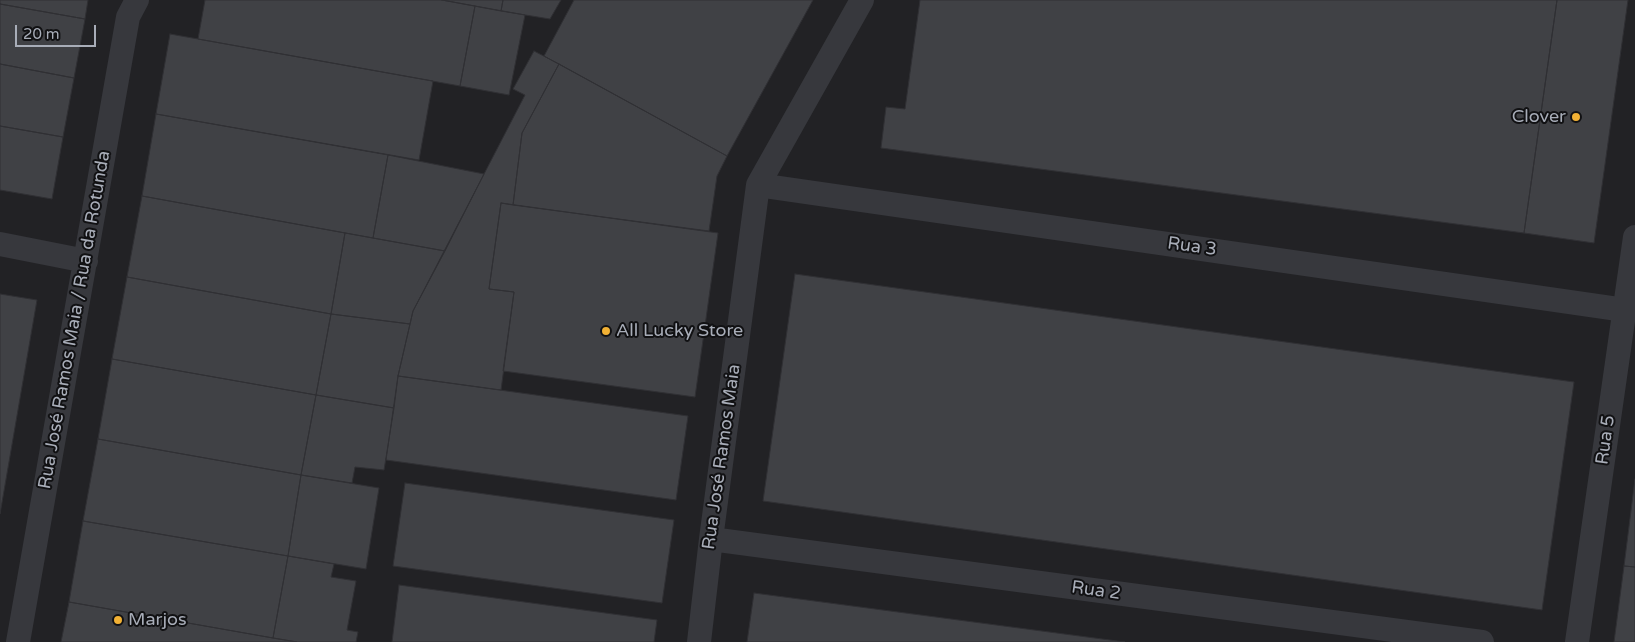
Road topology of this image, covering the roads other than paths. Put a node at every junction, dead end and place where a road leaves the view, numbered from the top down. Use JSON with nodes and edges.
{"nodes":[{"id":1,"x":137,"y":0,"type":"edge"},
{"id":2,"x":862,"y":0,"type":"edge"},
{"id":3,"x":758,"y":185,"type":"junction"},
{"id":4,"x":1635,"y":237,"type":"edge"},
{"id":5,"x":0,"y":244,"type":"edge"},
{"id":6,"x":86,"y":261,"type":"junction"},
{"id":7,"x":1625,"y":310,"type":"junction"},
{"id":8,"x":711,"y":539,"type":"junction"},
{"id":9,"x":18,"y":642,"type":"edge"},
{"id":10,"x":699,"y":642,"type":"edge"},
{"id":11,"x":1482,"y":642,"type":"edge"},
{"id":12,"x":1577,"y":642,"type":"edge"}],
"edges":[{"from":1,"to":6,"type":"street","name":"Rua José Ramos Maia / Rua da Rotunda"},
{"from":2,"to":3,"type":"street","name":"Rua José Ramos Maia"},
{"from":3,"to":7,"type":"street","name":"Rua 3"},
{"from":3,"to":8,"type":"street","name":"Rua José Ramos Maia"},
{"from":4,"to":7,"type":"street","name":"Rua 5"},
{"from":5,"to":6,"type":"street"},
{"from":6,"to":9,"type":"street","name":"Rua José Ramos Maia / Rua da Rotunda"},
{"from":7,"to":12,"type":"street","name":"Rua 5"},
{"from":8,"to":10,"type":"street","name":"Rua José Ramos Maia"},
{"from":8,"to":11,"type":"street","name":"Rua 2"}]}
